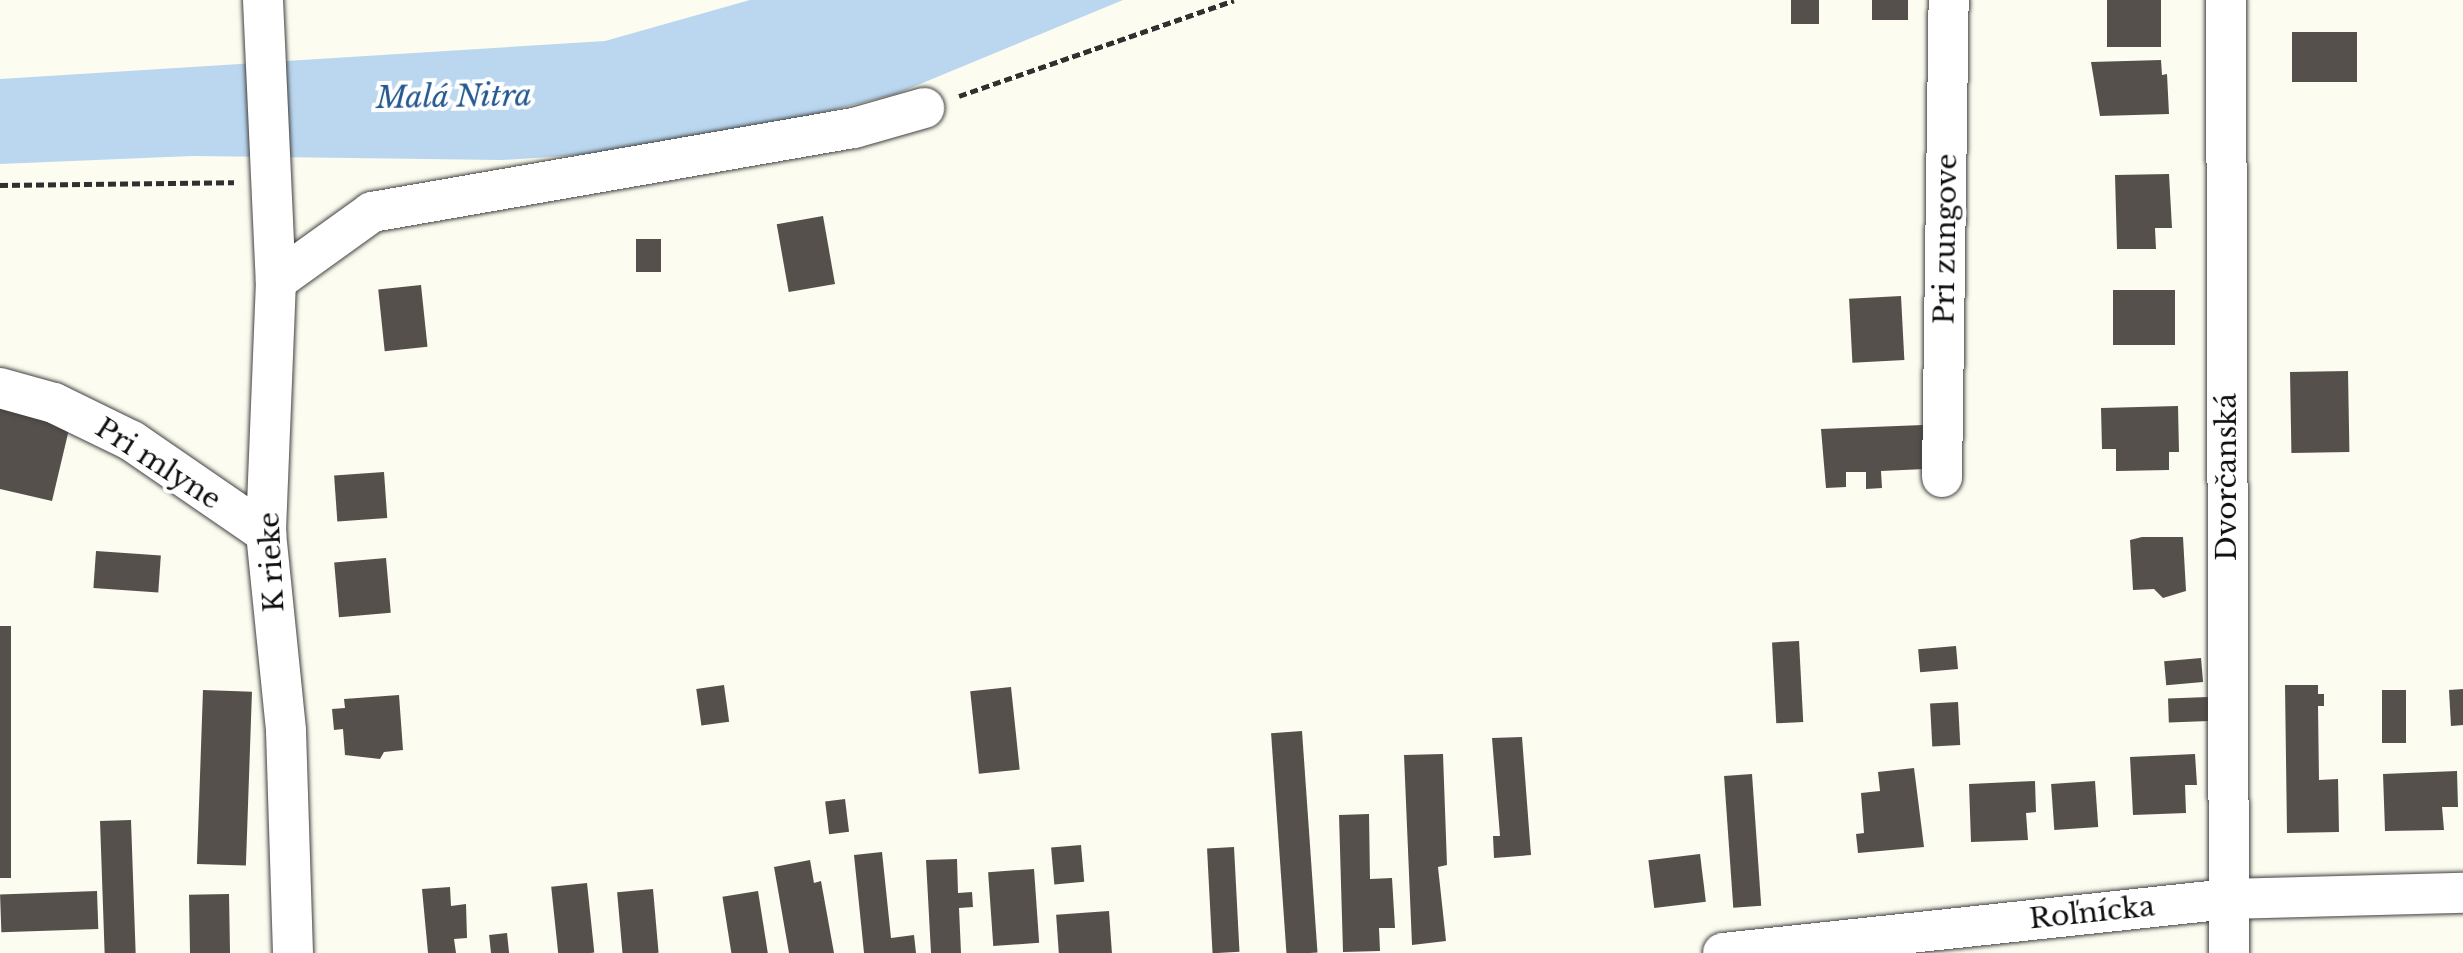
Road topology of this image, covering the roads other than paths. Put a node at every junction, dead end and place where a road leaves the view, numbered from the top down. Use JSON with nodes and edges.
{"nodes":[{"id":1,"x":1949,"y":0,"type":"edge"},
{"id":2,"x":2226,"y":0,"type":"edge"},
{"id":3,"x":264,"y":18,"type":"edge"},
{"id":4,"x":924,"y":108,"type":"road end"},
{"id":5,"x":276,"y":281,"type":"junction"},
{"id":6,"x":0,"y":388,"type":"edge"},
{"id":7,"x":1942,"y":477,"type":"dead end"},
{"id":8,"x":266,"y":533,"type":"junction"},
{"id":9,"x":2463,"y":893,"type":"edge"},
{"id":10,"x":2228,"y":899,"type":"junction"},
{"id":11,"x":293,"y":953,"type":"edge"},
{"id":12,"x":1723,"y":953,"type":"edge"},
{"id":13,"x":2229,"y":953,"type":"edge"}],
"edges":[{"from":1,"to":7,"type":"street","name":"Pri zungove"},
{"from":2,"to":10,"type":"street","name":"Dvorčanská"},
{"from":3,"to":5,"type":"street","name":"K rieke"},
{"from":4,"to":5,"type":"street"},
{"from":5,"to":8,"type":"street","name":"K rieke"},
{"from":6,"to":8,"type":"street","name":"Pri mlyne"},
{"from":8,"to":11,"type":"street","name":"K rieke"},
{"from":9,"to":10,"type":"street","name":"Roľnícka"},
{"from":10,"to":12,"type":"street","name":"Roľnícka"},
{"from":10,"to":13,"type":"street","name":"Dvorčanská"}]}
